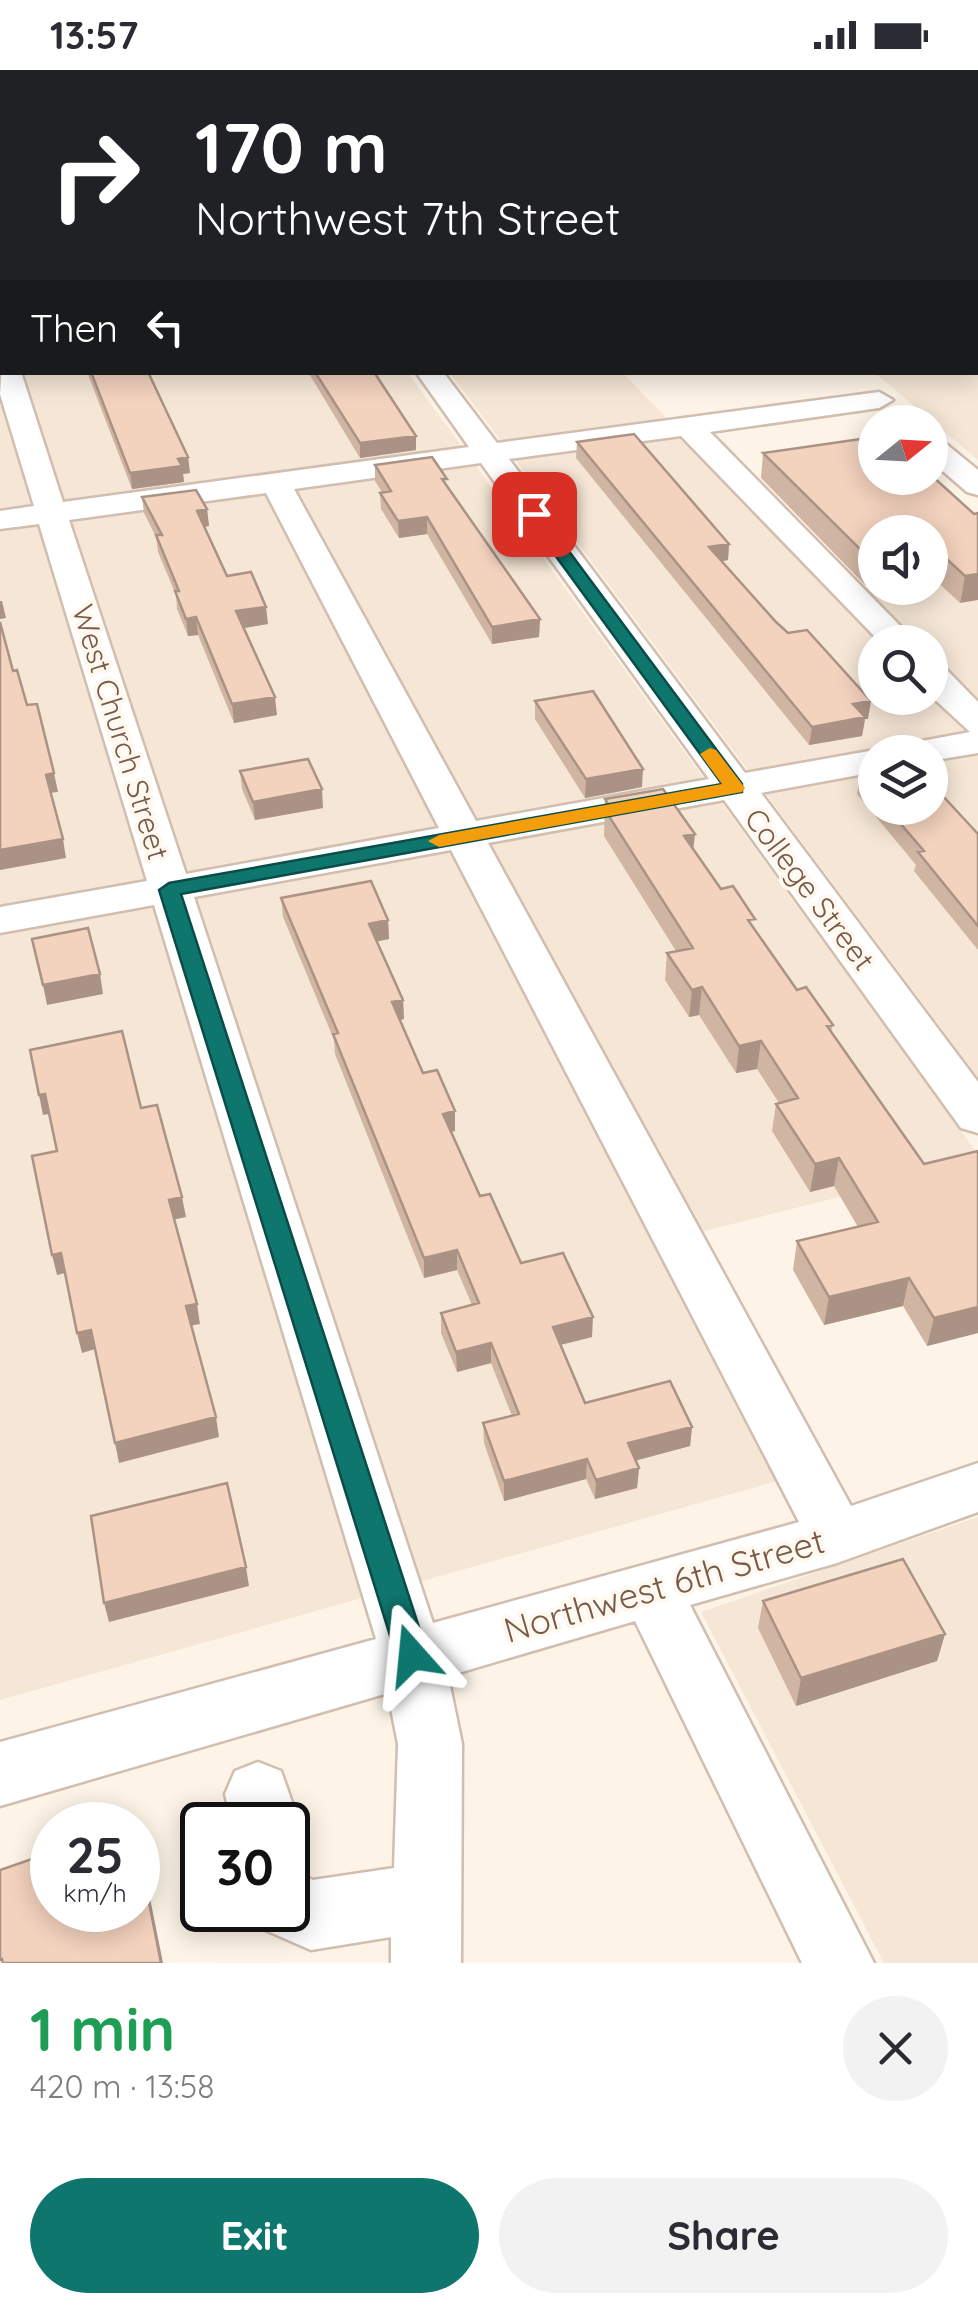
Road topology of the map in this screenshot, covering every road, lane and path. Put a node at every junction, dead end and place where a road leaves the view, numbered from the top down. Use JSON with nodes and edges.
{"nodes":[{"id":1,"x":8,"y":375,"type":"edge"},
{"id":2,"x":431,"y":375,"type":"edge"},
{"id":3,"x":849,"y":375,"type":"edge"},
{"id":4,"x":878,"y":400,"type":"junction"},
{"id":5,"x":884,"y":405,"type":"edge"},
{"id":6,"x":696,"y":426,"type":"junction"},
{"id":7,"x":489,"y":454,"type":"junction"},
{"id":8,"x":948,"y":461,"type":"edge"},
{"id":9,"x":276,"y":483,"type":"junction"},
{"id":10,"x":978,"y":486,"type":"edge"},
{"id":11,"x":53,"y":513,"type":"junction"},
{"id":12,"x":0,"y":520,"type":"edge"},
{"id":13,"x":883,"y":625,"type":"edge"},
{"id":14,"x":948,"y":692,"type":"edge"},
{"id":15,"x":978,"y":723,"type":"edge"},
{"id":16,"x":978,"y":742,"type":"edge"},
{"id":17,"x":948,"y":747,"type":"edge"},
{"id":18,"x":858,"y":763,"type":"edge"},
{"id":19,"x":735,"y":788,"type":"junction"},
{"id":20,"x":463,"y":837,"type":"junction"},
{"id":21,"x":169,"y":890,"type":"junction"},
{"id":22,"x":0,"y":920,"type":"edge"},
{"id":23,"x":978,"y":1116,"type":"edge"},
{"id":24,"x":978,"y":1487,"type":"edge"},
{"id":25,"x":837,"y":1537,"type":"junction"},
{"id":26,"x":650,"y":1590,"type":"junction"},
{"id":27,"x":412,"y":1655,"type":"junction"},
{"id":28,"x":0,"y":1774,"type":"edge"},
{"id":29,"x":310,"y":1915,"type":"edge"},
{"id":30,"x":427,"y":1930,"type":"edge"},
{"id":31,"x":838,"y":1963,"type":"edge"}],
"edges":[{"from":1,"to":11,"type":"street","name":"West Church Street"},
{"from":2,"to":7,"type":"street","name":"College Street"},
{"from":3,"to":4,"type":"street"},
{"from":4,"to":5,"type":"street"},
{"from":4,"to":6,"type":"street"},
{"from":6,"to":7,"type":"street"},
{"from":6,"to":13,"type":"street"},
{"from":7,"to":9,"type":"street"},
{"from":7,"to":19,"type":"street","name":"College Street"},
{"from":8,"to":10,"type":"street"},
{"from":9,"to":11,"type":"street"},
{"from":9,"to":20,"type":"street"},
{"from":11,"to":12,"type":"street"},
{"from":11,"to":21,"type":"street","name":"West Church Street"},
{"from":14,"to":15,"type":"street"},
{"from":16,"to":17,"type":"street"},
{"from":18,"to":19,"type":"street"},
{"from":19,"to":20,"type":"street"},
{"from":19,"to":23,"type":"street","name":"College Street"},
{"from":20,"to":21,"type":"street"},
{"from":20,"to":25,"type":"street"},
{"from":21,"to":22,"type":"street"},
{"from":21,"to":27,"type":"street","name":"West Church Street"},
{"from":24,"to":25,"type":"street","name":"Northwest 6th Street"},
{"from":25,"to":26,"type":"street","name":"Northwest 6th Street"},
{"from":26,"to":27,"type":"street","name":"Northwest 6th Street"},
{"from":26,"to":31,"type":"street"},
{"from":27,"to":28,"type":"street","name":"Northwest 6th Street"},
{"from":27,"to":30,"type":"street","name":"West Church Street"},
{"from":29,"to":30,"type":"street"}]}
